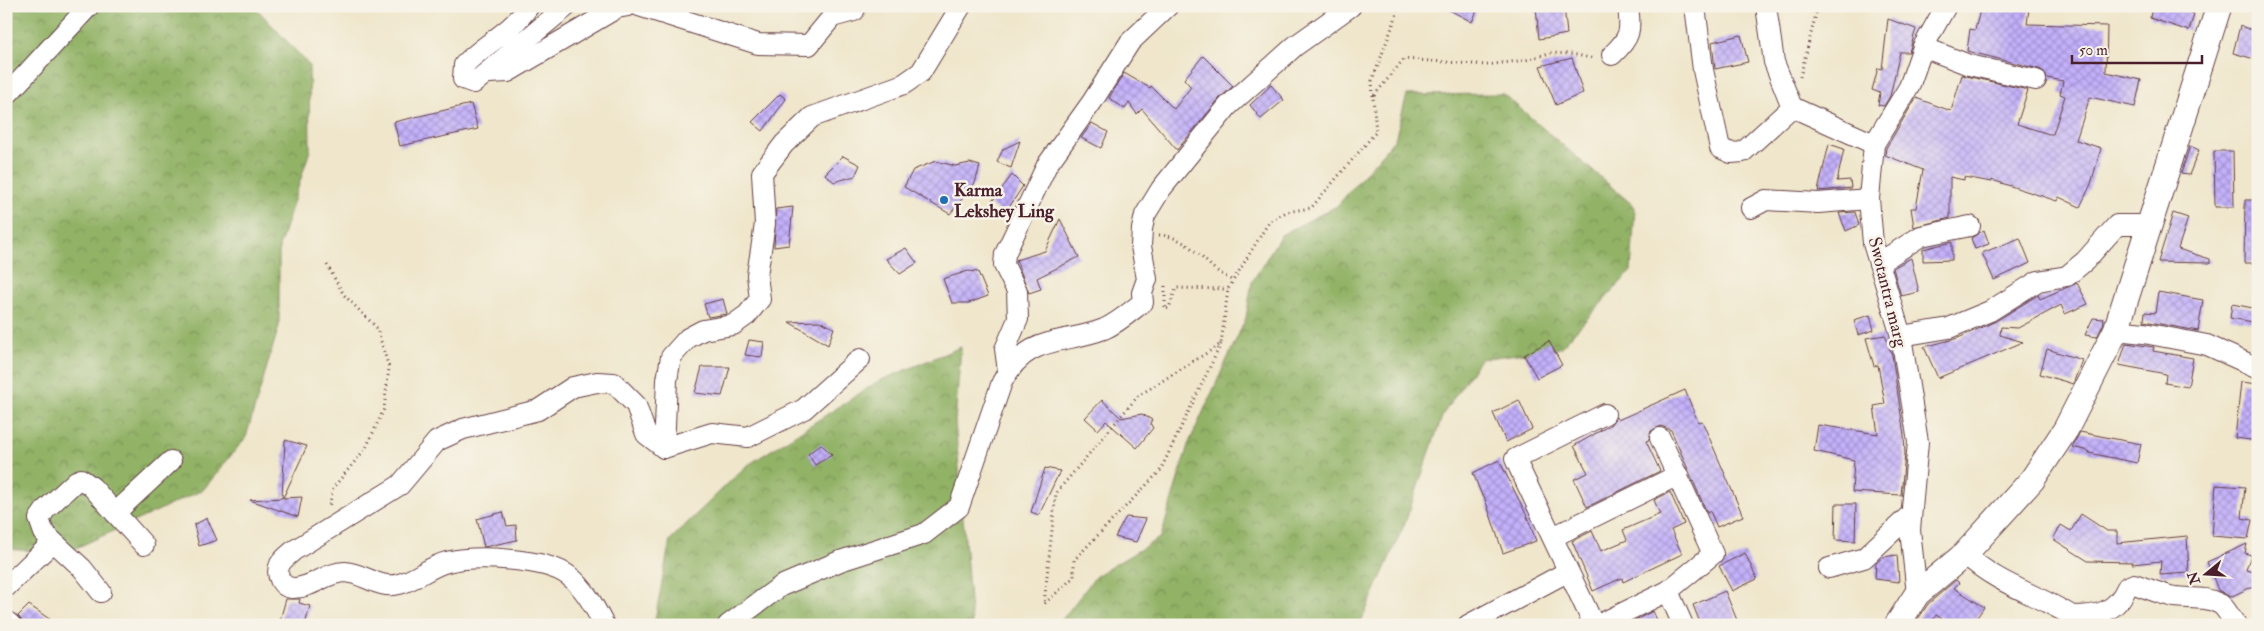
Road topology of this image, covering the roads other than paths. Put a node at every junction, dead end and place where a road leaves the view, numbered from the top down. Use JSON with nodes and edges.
{"nodes":[{"id":1,"x":89,"y":6,"type":"edge"},
{"id":2,"x":529,"y":6,"type":"edge"},
{"id":3,"x":568,"y":6,"type":"edge"},
{"id":4,"x":628,"y":6,"type":"edge"},
{"id":5,"x":639,"y":6,"type":"edge"},
{"id":6,"x":856,"y":6,"type":"edge"},
{"id":7,"x":961,"y":6,"type":"edge"},
{"id":8,"x":1168,"y":6,"type":"edge"},
{"id":9,"x":1352,"y":6,"type":"edge"},
{"id":10,"x":1628,"y":6,"type":"edge"},
{"id":11,"x":1695,"y":6,"type":"edge"},
{"id":12,"x":1766,"y":6,"type":"edge"},
{"id":13,"x":1946,"y":6,"type":"edge"},
{"id":14,"x":2218,"y":6,"type":"edge"},
{"id":15,"x":1923,"y":47,"type":"junction"},
{"id":16,"x":1612,"y":55,"type":"road end"},
{"id":17,"x":487,"y":73,"type":"junction"},
{"id":18,"x":2036,"y":80,"type":"dead end"},
{"id":19,"x":6,"y":96,"type":"edge"},
{"id":20,"x":1792,"y":106,"type":"junction"},
{"id":21,"x":1874,"y":144,"type":"junction"},
{"id":22,"x":1869,"y":199,"type":"junction"},
{"id":23,"x":1751,"y":208,"type":"dead end"},
{"id":24,"x":2148,"y":225,"type":"junction"},
{"id":25,"x":1970,"y":226,"type":"dead end"},
{"id":26,"x":1879,"y":263,"type":"junction"},
{"id":27,"x":2116,"y":330,"type":"junction"},
{"id":28,"x":1901,"y":336,"type":"junction"},
{"id":29,"x":860,"y":359,"type":"dead end"},
{"id":30,"x":2258,"y":368,"type":"edge"},
{"id":31,"x":1008,"y":370,"type":"junction"},
{"id":32,"x":1605,"y":414,"type":"dead end"},
{"id":33,"x":1660,"y":438,"type":"dead end"},
{"id":34,"x":664,"y":448,"type":"junction"},
{"id":35,"x":171,"y":462,"type":"dead end"},
{"id":36,"x":1678,"y":475,"type":"junction"},
{"id":37,"x":115,"y":513,"type":"junction"},
{"id":38,"x":1911,"y":514,"type":"junction"},
{"id":39,"x":1553,"y":537,"type":"junction"},
{"id":40,"x":52,"y":542,"type":"junction"},
{"id":41,"x":144,"y":545,"type":"dead end"},
{"id":42,"x":1965,"y":554,"type":"junction"},
{"id":43,"x":1829,"y":568,"type":"dead end"},
{"id":44,"x":1567,"y":572,"type":"junction"},
{"id":45,"x":6,"y":587,"type":"edge"},
{"id":46,"x":1668,"y":591,"type":"junction"},
{"id":47,"x":101,"y":592,"type":"dead end"},
{"id":48,"x":1917,"y":594,"type":"junction"},
{"id":49,"x":6,"y":621,"type":"edge"},
{"id":50,"x":2072,"y":621,"type":"edge"},
{"id":51,"x":11,"y":625,"type":"edge"},
{"id":52,"x":604,"y":625,"type":"edge"},
{"id":53,"x":728,"y":625,"type":"edge"},
{"id":54,"x":1468,"y":625,"type":"edge"},
{"id":55,"x":1596,"y":625,"type":"edge"},
{"id":56,"x":1683,"y":625,"type":"edge"},
{"id":57,"x":1897,"y":625,"type":"edge"},
{"id":58,"x":2237,"y":625,"type":"edge"}],
"edges":[{"from":1,"to":19,"type":"street"},
{"from":2,"to":17,"type":"street"},
{"from":3,"to":17,"type":"street"},
{"from":4,"to":17,"type":"street"},
{"from":5,"to":6,"type":"street"},
{"from":7,"to":34,"type":"street"},
{"from":8,"to":31,"type":"street"},
{"from":9,"to":31,"type":"street"},
{"from":10,"to":16,"type":"street"},
{"from":11,"to":20,"type":"street"},
{"from":12,"to":20,"type":"street"},
{"from":13,"to":15,"type":"street","name":"Swotantra marg"},
{"from":14,"to":24,"type":"main road"},
{"from":15,"to":18,"type":"street"},
{"from":15,"to":21,"type":"street","name":"Swotantra marg"},
{"from":20,"to":21,"type":"street"},
{"from":21,"to":22,"type":"street","name":"Swotantra marg"},
{"from":22,"to":23,"type":"street"},
{"from":22,"to":26,"type":"street","name":"Swotantra marg"},
{"from":24,"to":27,"type":"main road"},
{"from":24,"to":28,"type":"street"},
{"from":25,"to":26,"type":"street"},
{"from":26,"to":28,"type":"street","name":"Swotantra marg"},
{"from":27,"to":30,"type":"street"},
{"from":27,"to":42,"type":"main road"},
{"from":28,"to":38,"type":"street","name":"Swotantra marg"},
{"from":29,"to":34,"type":"street"},
{"from":31,"to":53,"type":"street"},
{"from":32,"to":39,"type":"street"},
{"from":33,"to":36,"type":"street"},
{"from":34,"to":52,"type":"street"},
{"from":35,"to":37,"type":"street"},
{"from":36,"to":39,"type":"street"},
{"from":36,"to":46,"type":"street"},
{"from":37,"to":40,"type":"street"},
{"from":37,"to":41,"type":"street"},
{"from":38,"to":43,"type":"street"},
{"from":38,"to":48,"type":"street","name":"Swotantra marg"},
{"from":39,"to":44,"type":"street"},
{"from":40,"to":45,"type":"street"},
{"from":40,"to":47,"type":"street"},
{"from":42,"to":48,"type":"main road"},
{"from":42,"to":50,"type":"street"},
{"from":44,"to":54,"type":"street"},
{"from":44,"to":55,"type":"street"},
{"from":46,"to":55,"type":"street"},
{"from":46,"to":56,"type":"street"},
{"from":48,"to":57,"type":"main road"},
{"from":49,"to":51,"type":"street"},
{"from":50,"to":58,"type":"street"}]}
